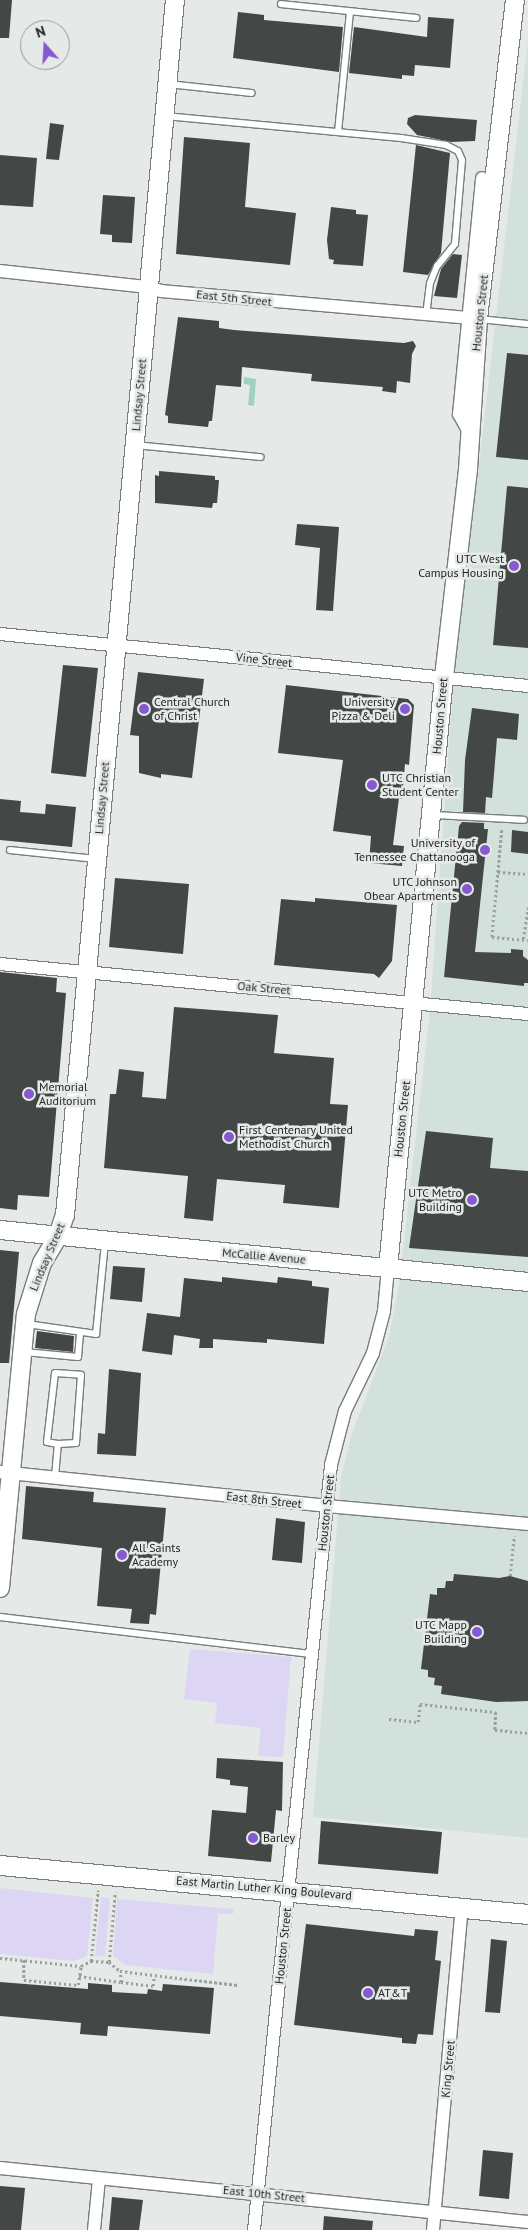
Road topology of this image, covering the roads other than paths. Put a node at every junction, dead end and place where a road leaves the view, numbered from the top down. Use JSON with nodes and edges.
{"nodes":[{"id":1,"x":175,"y":0,"type":"edge"},
{"id":2,"x":515,"y":0,"type":"edge"},
{"id":3,"x":281,"y":4,"type":"dead end"},
{"id":4,"x":350,"y":12,"type":"junction"},
{"id":5,"x":416,"y":18,"type":"dead end"},
{"id":6,"x":167,"y":84,"type":"junction"},
{"id":7,"x":252,"y":93,"type":"dead end"},
{"id":8,"x":164,"y":116,"type":"junction"},
{"id":9,"x":338,"y":132,"type":"junction"},
{"id":10,"x":482,"y":178,"type":"dead end"},
{"id":11,"x":0,"y":271,"type":"edge"},
{"id":12,"x":148,"y":287,"type":"junction"},
{"id":13,"x":426,"y":315,"type":"junction"},
{"id":14,"x":473,"y":319,"type":"junction"},
{"id":15,"x":528,"y":324,"type":"edge"},
{"id":16,"x":134,"y":445,"type":"junction"},
{"id":17,"x":260,"y":457,"type":"dead end"},
{"id":18,"x":0,"y":634,"type":"edge"},
{"id":19,"x":116,"y":646,"type":"junction"},
{"id":20,"x":444,"y":677,"type":"junction"},
{"id":21,"x":528,"y":686,"type":"edge"},
{"id":22,"x":432,"y":815,"type":"junction"},
{"id":23,"x":524,"y":820,"type":"dead end"},
{"id":24,"x":10,"y":850,"type":"dead end"},
{"id":25,"x":97,"y":859,"type":"junction"},
{"id":26,"x":0,"y":964,"type":"edge"},
{"id":27,"x":86,"y":972,"type":"junction"},
{"id":28,"x":414,"y":1001,"type":"junction"},
{"id":29,"x":528,"y":1014,"type":"edge"},
{"id":30,"x":0,"y":1230,"type":"edge"},
{"id":31,"x":58,"y":1236,"type":"junction"},
{"id":32,"x":106,"y":1241,"type":"junction"},
{"id":33,"x":388,"y":1268,"type":"junction"},
{"id":34,"x":528,"y":1282,"type":"edge"},
{"id":35,"x":24,"y":1324,"type":"junction"},
{"id":36,"x":80,"y":1332,"type":"junction"},
{"id":37,"x":20,"y":1352,"type":"junction"},
{"id":38,"x":58,"y":1444,"type":"junction"},
{"id":39,"x":6,"y":1472,"type":"edge"},
{"id":40,"x":55,"y":1477,"type":"junction"},
{"id":41,"x":327,"y":1506,"type":"junction"},
{"id":42,"x":528,"y":1524,"type":"edge"},
{"id":43,"x":0,"y":1588,"type":"edge"},
{"id":44,"x":0,"y":1617,"type":"edge"},
{"id":45,"x":312,"y":1654,"type":"junction"},
{"id":46,"x":0,"y":1865,"type":"edge"},
{"id":47,"x":288,"y":1890,"type":"junction"},
{"id":48,"x":462,"y":1907,"type":"junction"},
{"id":49,"x":528,"y":1914,"type":"edge"},
{"id":50,"x":0,"y":2168,"type":"edge"},
{"id":51,"x":99,"y":2179,"type":"junction"},
{"id":52,"x":258,"y":2194,"type":"junction"},
{"id":53,"x":435,"y":2212,"type":"junction"},
{"id":54,"x":528,"y":2222,"type":"edge"},
{"id":55,"x":94,"y":2230,"type":"edge"},
{"id":56,"x":254,"y":2230,"type":"edge"},
{"id":57,"x":433,"y":2230,"type":"edge"}],
"edges":[{"from":1,"to":6,"type":"street","name":"Lindsay Street"},
{"from":2,"to":14,"type":"street","name":"Houston Street"},
{"from":3,"to":4,"type":"lane"},
{"from":4,"to":5,"type":"lane"},
{"from":4,"to":9,"type":"lane"},
{"from":6,"to":7,"type":"lane"},
{"from":6,"to":8,"type":"street","name":"Lindsay Street"},
{"from":8,"to":9,"type":"lane"},
{"from":8,"to":12,"type":"street","name":"Lindsay Street"},
{"from":9,"to":13,"type":"lane"},
{"from":10,"to":14,"type":"street"},
{"from":11,"to":12,"type":"street","name":"East 5th Street"},
{"from":12,"to":13,"type":"street","name":"East 5th Street"},
{"from":12,"to":16,"type":"street","name":"Lindsay Street"},
{"from":13,"to":14,"type":"street","name":"East 5th Street"},
{"from":14,"to":15,"type":"lane"},
{"from":14,"to":20,"type":"street","name":"Houston Street"},
{"from":16,"to":17,"type":"lane"},
{"from":16,"to":19,"type":"street","name":"Lindsay Street"},
{"from":18,"to":19,"type":"street","name":"Vine Street"},
{"from":19,"to":20,"type":"street","name":"Vine Street"},
{"from":19,"to":25,"type":"street","name":"Lindsay Street"},
{"from":20,"to":21,"type":"street","name":"Vine Street"},
{"from":20,"to":22,"type":"street","name":"Houston Street"},
{"from":22,"to":23,"type":"lane"},
{"from":22,"to":28,"type":"street","name":"Houston Street"},
{"from":24,"to":25,"type":"lane"},
{"from":25,"to":27,"type":"street","name":"Lindsay Street"},
{"from":26,"to":27,"type":"street","name":"Oak Street"},
{"from":27,"to":28,"type":"street","name":"Oak Street"},
{"from":27,"to":31,"type":"street","name":"Lindsay Street"},
{"from":28,"to":29,"type":"street","name":"Oak Street"},
{"from":28,"to":33,"type":"street","name":"Houston Street"},
{"from":30,"to":31,"type":"street","name":"McCallie Avenue"},
{"from":31,"to":32,"type":"street","name":"McCallie Avenue"},
{"from":31,"to":35,"type":"street","name":"Lindsay Street"},
{"from":32,"to":33,"type":"street","name":"McCallie Avenue"},
{"from":32,"to":36,"type":"lane"},
{"from":33,"to":34,"type":"street","name":"McCallie Avenue"},
{"from":33,"to":41,"type":"street","name":"Houston Street"},
{"from":35,"to":36,"type":"lane"},
{"from":35,"to":37,"type":"street","name":"Lindsay Street"},
{"from":36,"to":37,"type":"lane"},
{"from":37,"to":39,"type":"street","name":"Lindsay Street"},
{"from":38,"to":38,"type":"lane"},
{"from":38,"to":40,"type":"lane"},
{"from":39,"to":40,"type":"street","name":"East 8th Street"},
{"from":39,"to":43,"type":"street","name":"Lindsay Street"},
{"from":40,"to":41,"type":"street","name":"East 8th Street"},
{"from":41,"to":42,"type":"street","name":"East 8th Street"},
{"from":41,"to":45,"type":"street","name":"Houston Street"},
{"from":44,"to":45,"type":"lane"},
{"from":45,"to":47,"type":"street","name":"Houston Street"},
{"from":46,"to":47,"type":"main road","name":"East Martin Luther King Boulevard"},
{"from":47,"to":48,"type":"main road","name":"East Martin Luther King Boulevard"},
{"from":47,"to":52,"type":"street","name":"Houston Street"},
{"from":48,"to":49,"type":"main road","name":"East Martin Luther King Boulevard"},
{"from":48,"to":53,"type":"street","name":"King Street"},
{"from":50,"to":51,"type":"street","name":"East 10th Street"},
{"from":51,"to":52,"type":"street","name":"East 10th Street"},
{"from":51,"to":55,"type":"street"},
{"from":52,"to":53,"type":"street","name":"East 10th Street"},
{"from":52,"to":56,"type":"street","name":"Houston Street"},
{"from":53,"to":54,"type":"street","name":"East 10th Street"},
{"from":53,"to":57,"type":"street","name":"King Street"}]}
